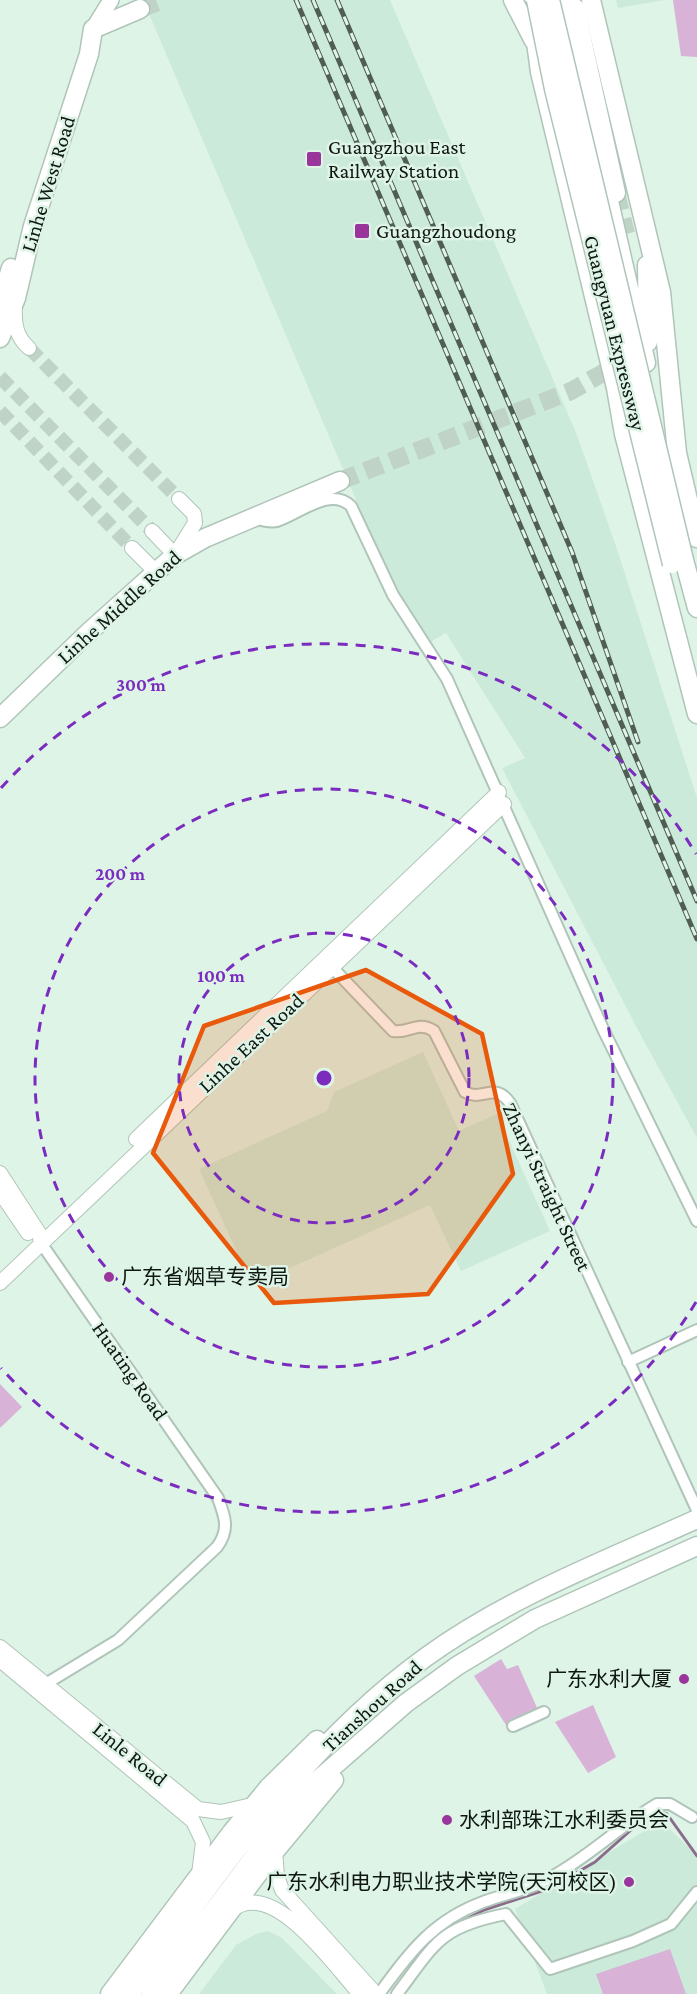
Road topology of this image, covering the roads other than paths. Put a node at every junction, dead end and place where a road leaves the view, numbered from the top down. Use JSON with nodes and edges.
{"nodes":[{"id":1,"x":111,"y":0,"type":"edge"},
{"id":2,"x":513,"y":0,"type":"edge"},
{"id":3,"x":531,"y":0,"type":"edge"},
{"id":4,"x":536,"y":0,"type":"edge"},
{"id":5,"x":550,"y":0,"type":"edge"},
{"id":6,"x":575,"y":2,"type":"edge"},
{"id":7,"x":140,"y":9,"type":"tunnel mouth"},
{"id":8,"x":93,"y":29,"type":"junction"},
{"id":9,"x":537,"y":47,"type":"junction"},
{"id":10,"x":616,"y":193,"type":"tunnel mouth"},
{"id":11,"x":647,"y":238,"type":"junction"},
{"id":12,"x":8,"y":301,"type":"edge"},
{"id":13,"x":1,"y":335,"type":"edge"},
{"id":14,"x":646,"y":363,"type":"junction"},
{"id":15,"x":616,"y":388,"type":"junction"},
{"id":16,"x":624,"y":434,"type":"junction"},
{"id":17,"x":676,"y":453,"type":"junction"},
{"id":18,"x":339,"y":481,"type":"tunnel mouth"},
{"id":19,"x":179,"y":499,"type":"tunnel mouth"},
{"id":20,"x":253,"y":518,"type":"junction"},
{"id":21,"x":152,"y":531,"type":"tunnel mouth"},
{"id":22,"x":697,"y":538,"type":"edge"},
{"id":23,"x":132,"y":548,"type":"tunnel mouth"},
{"id":24,"x":175,"y":555,"type":"junction"},
{"id":25,"x":678,"y":562,"type":"junction"},
{"id":26,"x":156,"y":572,"type":"junction"},
{"id":27,"x":697,"y":608,"type":"edge"},
{"id":28,"x":697,"y":666,"type":"edge"},
{"id":29,"x":697,"y":714,"type":"edge"},
{"id":30,"x":0,"y":718,"type":"edge"},
{"id":31,"x":501,"y":798,"type":"junction"},
{"id":32,"x":328,"y":962,"type":"junction"},
{"id":33,"x":0,"y":1173,"type":"edge"},
{"id":34,"x":0,"y":1192,"type":"edge"},
{"id":35,"x":697,"y":1221,"type":"edge"},
{"id":36,"x":38,"y":1239,"type":"junction"},
{"id":37,"x":0,"y":1270,"type":"edge"},
{"id":38,"x":0,"y":1283,"type":"edge"},
{"id":39,"x":697,"y":1330,"type":"edge"},
{"id":40,"x":628,"y":1362,"type":"junction"},
{"id":41,"x":697,"y":1510,"type":"edge"},
{"id":42,"x":697,"y":1519,"type":"edge"},
{"id":43,"x":697,"y":1546,"type":"edge"},
{"id":44,"x":583,"y":1570,"type":"junction"},
{"id":45,"x":592,"y":1593,"type":"junction"},
{"id":46,"x":0,"y":1647,"type":"edge"},
{"id":47,"x":2,"y":1666,"type":"edge"},
{"id":48,"x":40,"y":1687,"type":"junction"},
{"id":49,"x":366,"y":1706,"type":"junction"},
{"id":50,"x":544,"y":1712,"type":"dead end"},
{"id":51,"x":513,"y":1726,"type":"dead end"},
{"id":52,"x":377,"y":1729,"type":"junction"},
{"id":53,"x":269,"y":1787,"type":"junction"},
{"id":54,"x":692,"y":1817,"type":"dead end"},
{"id":55,"x":275,"y":1851,"type":"junction"},
{"id":56,"x":198,"y":1878,"type":"junction"},
{"id":57,"x":697,"y":1892,"type":"edge"},
{"id":58,"x":224,"y":1918,"type":"junction"},
{"id":59,"x":110,"y":1994,"type":"edge"},
{"id":60,"x":130,"y":1994,"type":"edge"},
{"id":61,"x":151,"y":1994,"type":"edge"},
{"id":62,"x":168,"y":1994,"type":"edge"},
{"id":63,"x":360,"y":1994,"type":"edge"},
{"id":64,"x":378,"y":1994,"type":"edge"},
{"id":65,"x":397,"y":1994,"type":"edge"}],
"edges":[{"from":1,"to":8,"type":"main road","name":"Linhe West Road"},
{"from":2,"to":9,"type":"main road"},
{"from":3,"to":9,"type":"main road"},
{"from":4,"to":25,"type":"main road","name":"Guangyuan Expressway","bridge":true},
{"from":5,"to":25,"type":"main road","name":"Guangyuan Expressway","bridge":true},
{"from":6,"to":10,"type":"main road"},
{"from":6,"to":11,"type":"main road"},
{"from":6,"to":14,"type":"main road"},
{"from":7,"to":8,"type":"main road"},
{"from":8,"to":12,"type":"main road","name":"Linhe West Road"},
{"from":9,"to":15,"type":"main road"},
{"from":11,"to":14,"type":"main road"},
{"from":11,"to":17,"type":"main road"},
{"from":12,"to":13,"type":"main road","name":"Linhe West Road"},
{"from":12,"to":13,"type":"street"},
{"from":14,"to":15,"type":"main road"},
{"from":15,"to":16,"type":"main road"},
{"from":16,"to":17,"type":"main road"},
{"from":16,"to":29,"type":"main road"},
{"from":17,"to":22,"type":"main road"},
{"from":18,"to":20,"type":"main road","name":"Linhe Middle Road"},
{"from":19,"to":24,"type":"street"},
{"from":20,"to":24,"type":"main road","name":"Linhe Middle Road"},
{"from":20,"to":31,"type":"street"},
{"from":21,"to":24,"type":"street"},
{"from":23,"to":26,"type":"street"},
{"from":24,"to":26,"type":"main road","name":"Linhe Middle Road"},
{"from":25,"to":27,"type":"main road","name":"Guangyuan Expressway"},
{"from":25,"to":28,"type":"main road","name":"Guangyuan Expressway"},
{"from":26,"to":30,"type":"main road","name":"Linhe Middle Road"},
{"from":31,"to":32,"type":"street","name":"Linhe East Road"},
{"from":31,"to":35,"type":"street"},
{"from":32,"to":36,"type":"street","name":"Linhe East Road"},
{"from":32,"to":40,"type":"street","name":"Zhanyi Straight Street"},
{"from":33,"to":36,"type":"street"},
{"from":34,"to":36,"type":"street"},
{"from":36,"to":37,"type":"street","name":"Linhe East Road"},
{"from":36,"to":38,"type":"street","name":"Linhe East Road"},
{"from":36,"to":48,"type":"street","name":"Huating Road"},
{"from":39,"to":40,"type":"street"},
{"from":40,"to":41,"type":"street","name":"Zhanyi Straight Street"},
{"from":42,"to":44,"type":"main road","name":"Tianshou Road"},
{"from":43,"to":45,"type":"main road","name":"Tianshou Road"},
{"from":44,"to":45,"type":"main road"},
{"from":44,"to":49,"type":"main road","name":"Tianshou Road"},
{"from":45,"to":52,"type":"main road","name":"Tianshou Road"},
{"from":46,"to":48,"type":"street","name":"Linle Road"},
{"from":47,"to":48,"type":"street","name":"Linle Road"},
{"from":48,"to":53,"type":"street","name":"Linle Road"},
{"from":48,"to":56,"type":"street","name":"Linle Road"},
{"from":49,"to":53,"type":"main road"},
{"from":49,"to":60,"type":"main road","name":"Tianshou Road"},
{"from":50,"to":51,"type":"street"},
{"from":52,"to":55,"type":"main road"},
{"from":52,"to":61,"type":"main road","name":"Tianshou Road"},
{"from":53,"to":56,"type":"main road"},
{"from":54,"to":64,"type":"street"},
{"from":55,"to":58,"type":"main road"},
{"from":55,"to":64,"type":"street"},
{"from":56,"to":59,"type":"main road"},
{"from":57,"to":65,"type":"street"},
{"from":58,"to":62,"type":"main road"},
{"from":58,"to":63,"type":"street"}]}
